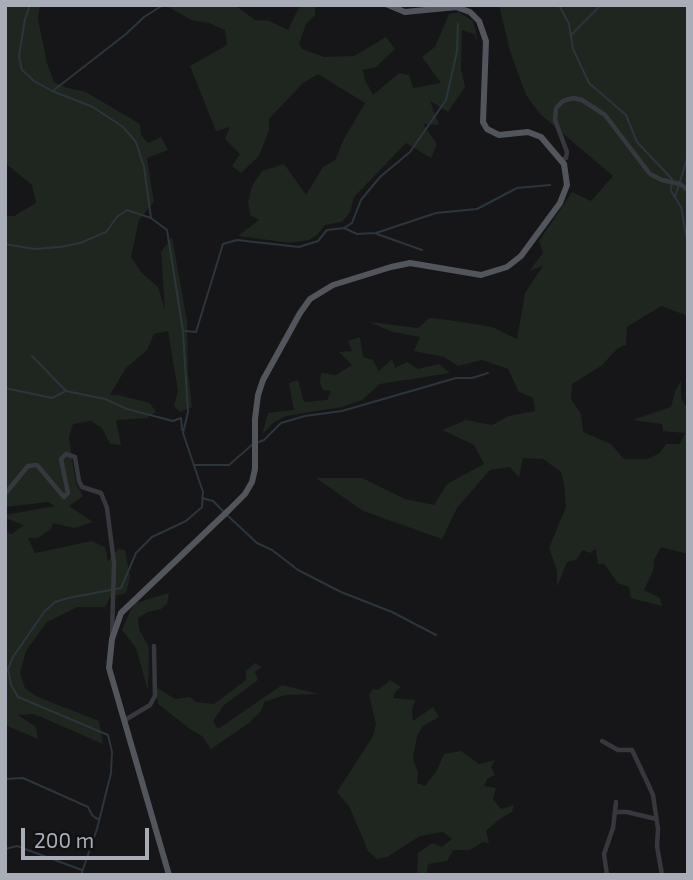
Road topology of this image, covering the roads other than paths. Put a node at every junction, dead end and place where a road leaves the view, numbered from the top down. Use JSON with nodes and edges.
{"nodes":[{"id":1,"x":388,"y":5,"type":"edge"},
{"id":2,"x":561,"y":160,"type":"junction"},
{"id":3,"x":688,"y":190,"type":"edge"},
{"id":4,"x":5,"y":494,"type":"edge"},
{"id":5,"x":112,"y":639,"type":"junction"},
{"id":6,"x":154,"y":646,"type":"dead end"},
{"id":7,"x":123,"y":721,"type":"junction"},
{"id":8,"x":602,"y":741,"type":"dead end"},
{"id":9,"x":616,"y":802,"type":"dead end"},
{"id":10,"x":615,"y":811,"type":"junction"},
{"id":11,"x":656,"y":819,"type":"junction"},
{"id":12,"x":169,"y":875,"type":"edge"},
{"id":13,"x":607,"y":875,"type":"edge"},
{"id":14,"x":662,"y":875,"type":"edge"}],
"edges":[{"from":1,"to":2,"type":"main road"},
{"from":2,"to":3,"type":"street"},
{"from":2,"to":5,"type":"main road"},
{"from":4,"to":5,"type":"street"},
{"from":5,"to":7,"type":"main road"},
{"from":6,"to":7,"type":"street"},
{"from":7,"to":12,"type":"main road"},
{"from":8,"to":11,"type":"street"},
{"from":9,"to":10,"type":"street"},
{"from":10,"to":11,"type":"street"},
{"from":10,"to":13,"type":"street"},
{"from":11,"to":14,"type":"street"}]}
